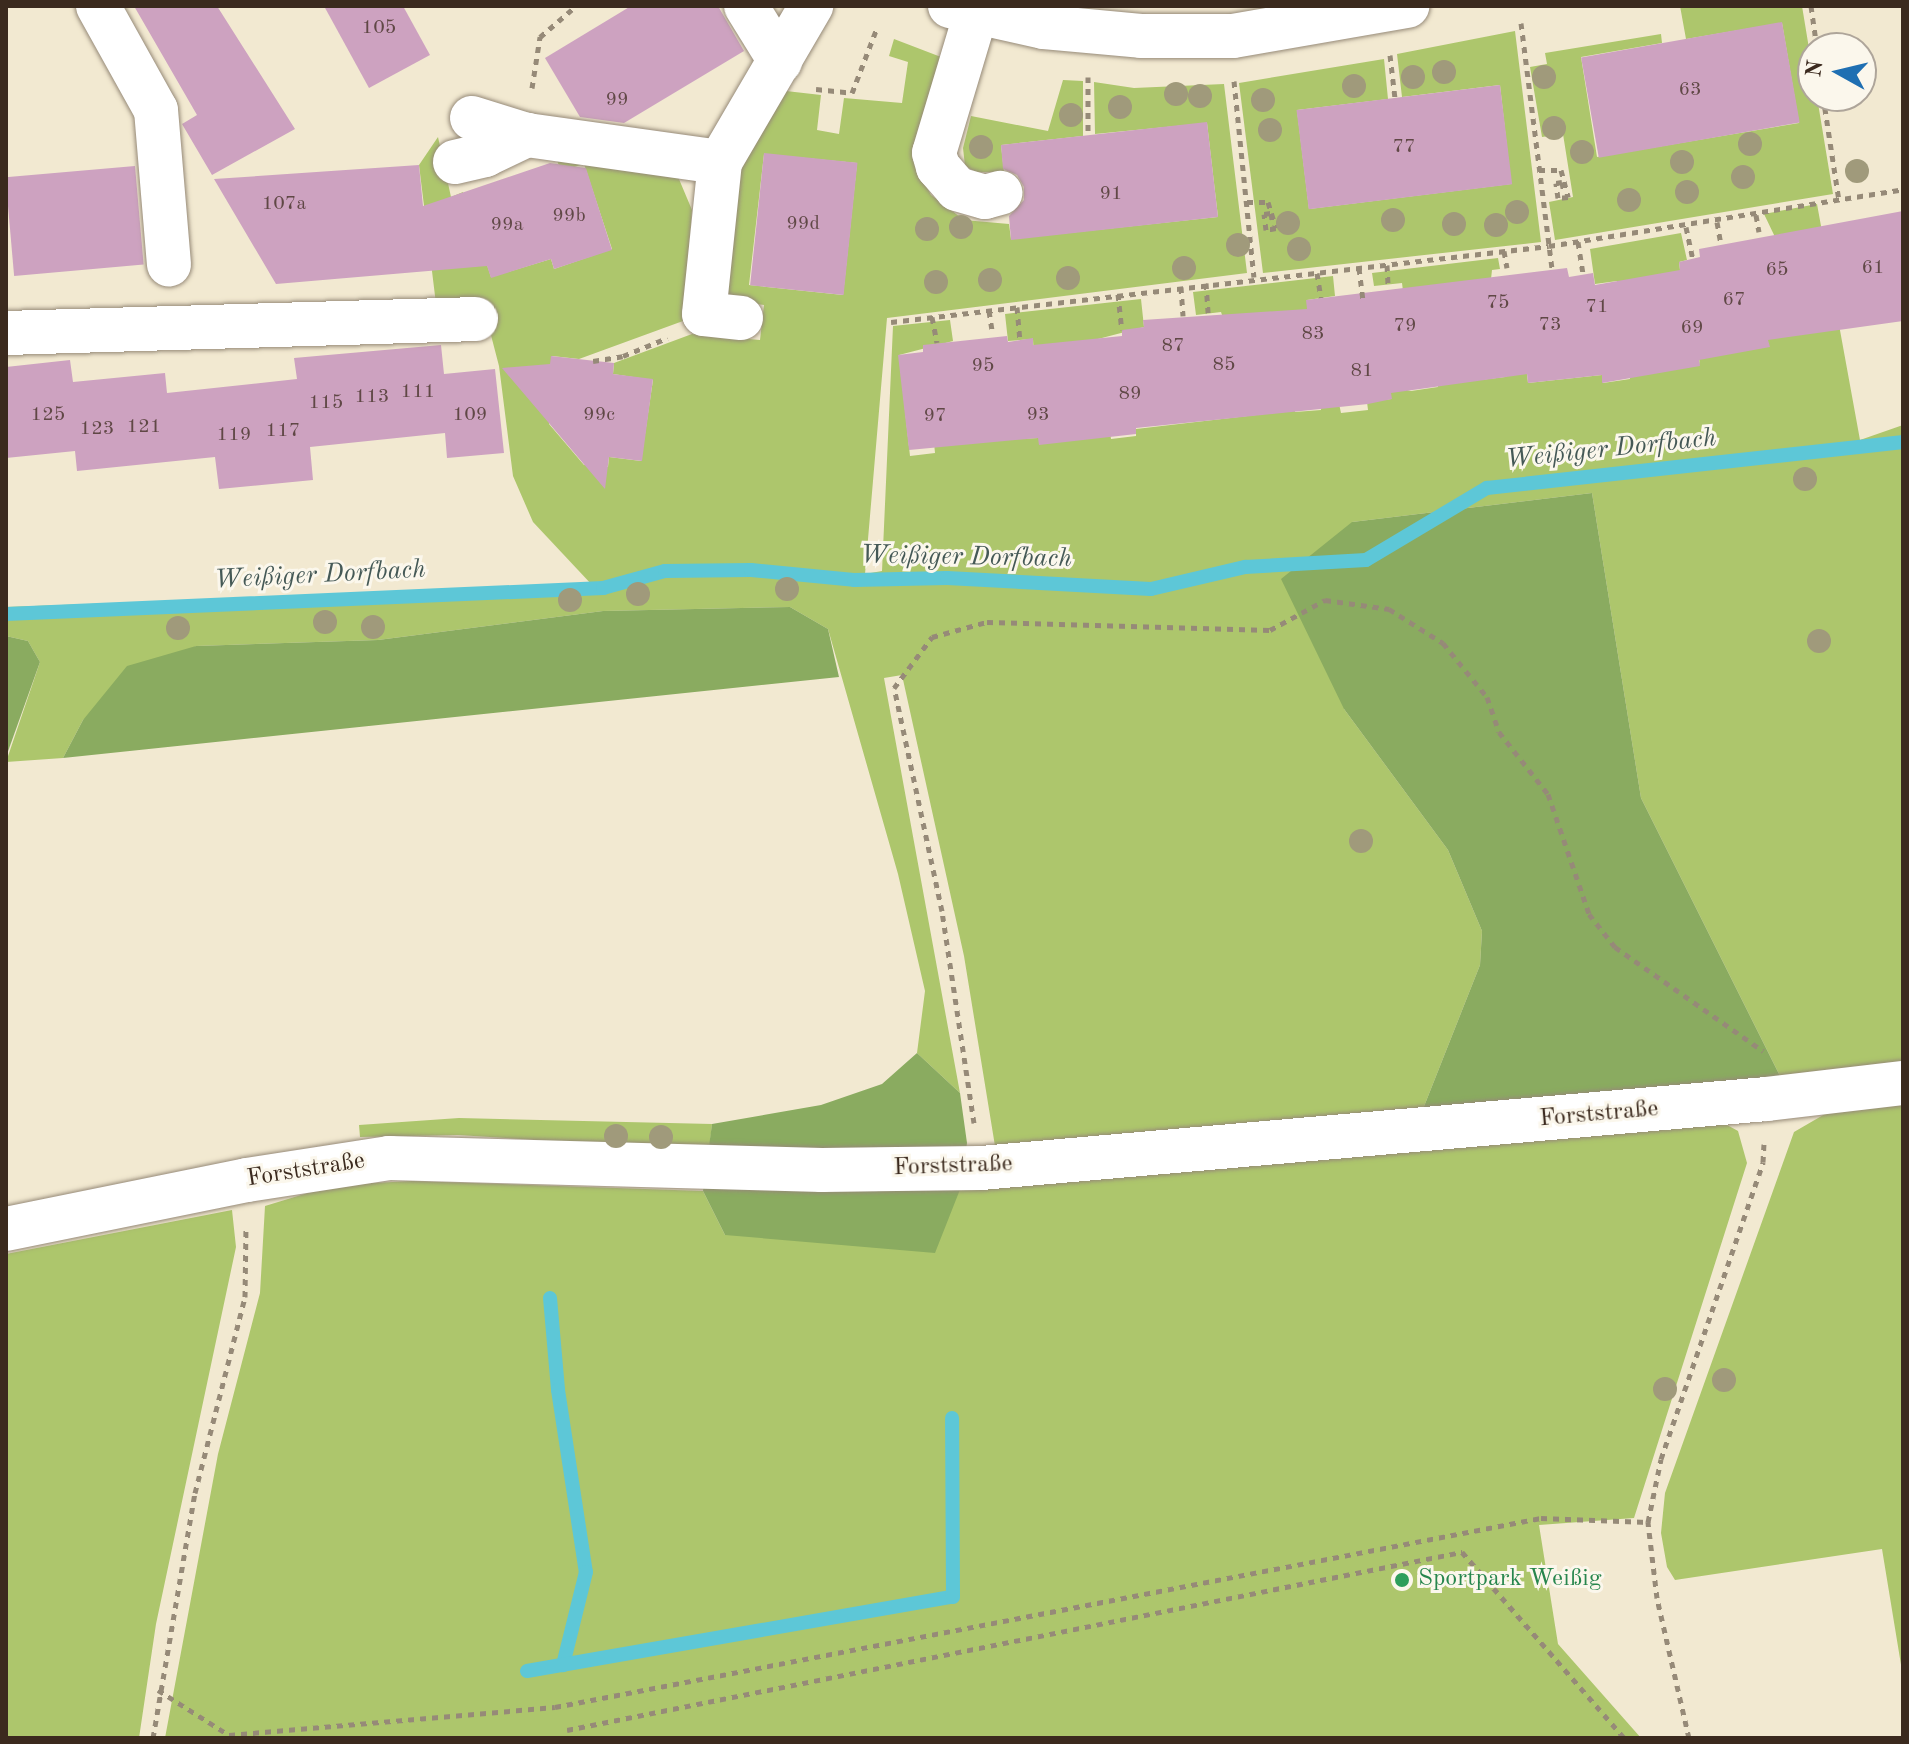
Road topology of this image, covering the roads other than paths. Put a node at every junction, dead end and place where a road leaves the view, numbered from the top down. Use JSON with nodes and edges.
{"nodes":[{"id":1,"x":98,"y":6,"type":"edge"},
{"id":2,"x":746,"y":6,"type":"edge"},
{"id":3,"x":811,"y":6,"type":"edge"},
{"id":4,"x":1407,"y":6,"type":"edge"},
{"id":5,"x":963,"y":9,"type":"edge"},
{"id":6,"x":774,"y":72,"type":"junction"},
{"id":7,"x":472,"y":118,"type":"dead end"},
{"id":8,"x":527,"y":135,"type":"junction"},
{"id":9,"x":455,"y":162,"type":"dead end"},
{"id":10,"x":720,"y":162,"type":"junction"},
{"id":11,"x":1000,"y":193,"type":"dead end"},
{"id":12,"x":169,"y":264,"type":"dead end"},
{"id":13,"x":723,"y":316,"type":"road end"},
{"id":14,"x":476,"y":319,"type":"dead end"},
{"id":15,"x":6,"y":333,"type":"edge"},
{"id":16,"x":1903,"y":1083,"type":"edge"},
{"id":17,"x":6,"y":1229,"type":"edge"}],
"edges":[{"from":1,"to":12,"type":"street"},
{"from":2,"to":6,"type":"street"},
{"from":3,"to":6,"type":"street"},
{"from":4,"to":5,"type":"street"},
{"from":5,"to":11,"type":"street"},
{"from":6,"to":10,"type":"street"},
{"from":7,"to":8,"type":"street"},
{"from":8,"to":9,"type":"street"},
{"from":8,"to":10,"type":"street"},
{"from":10,"to":13,"type":"street"},
{"from":14,"to":15,"type":"street"},
{"from":16,"to":17,"type":"street","name":"Forststraße"}]}
